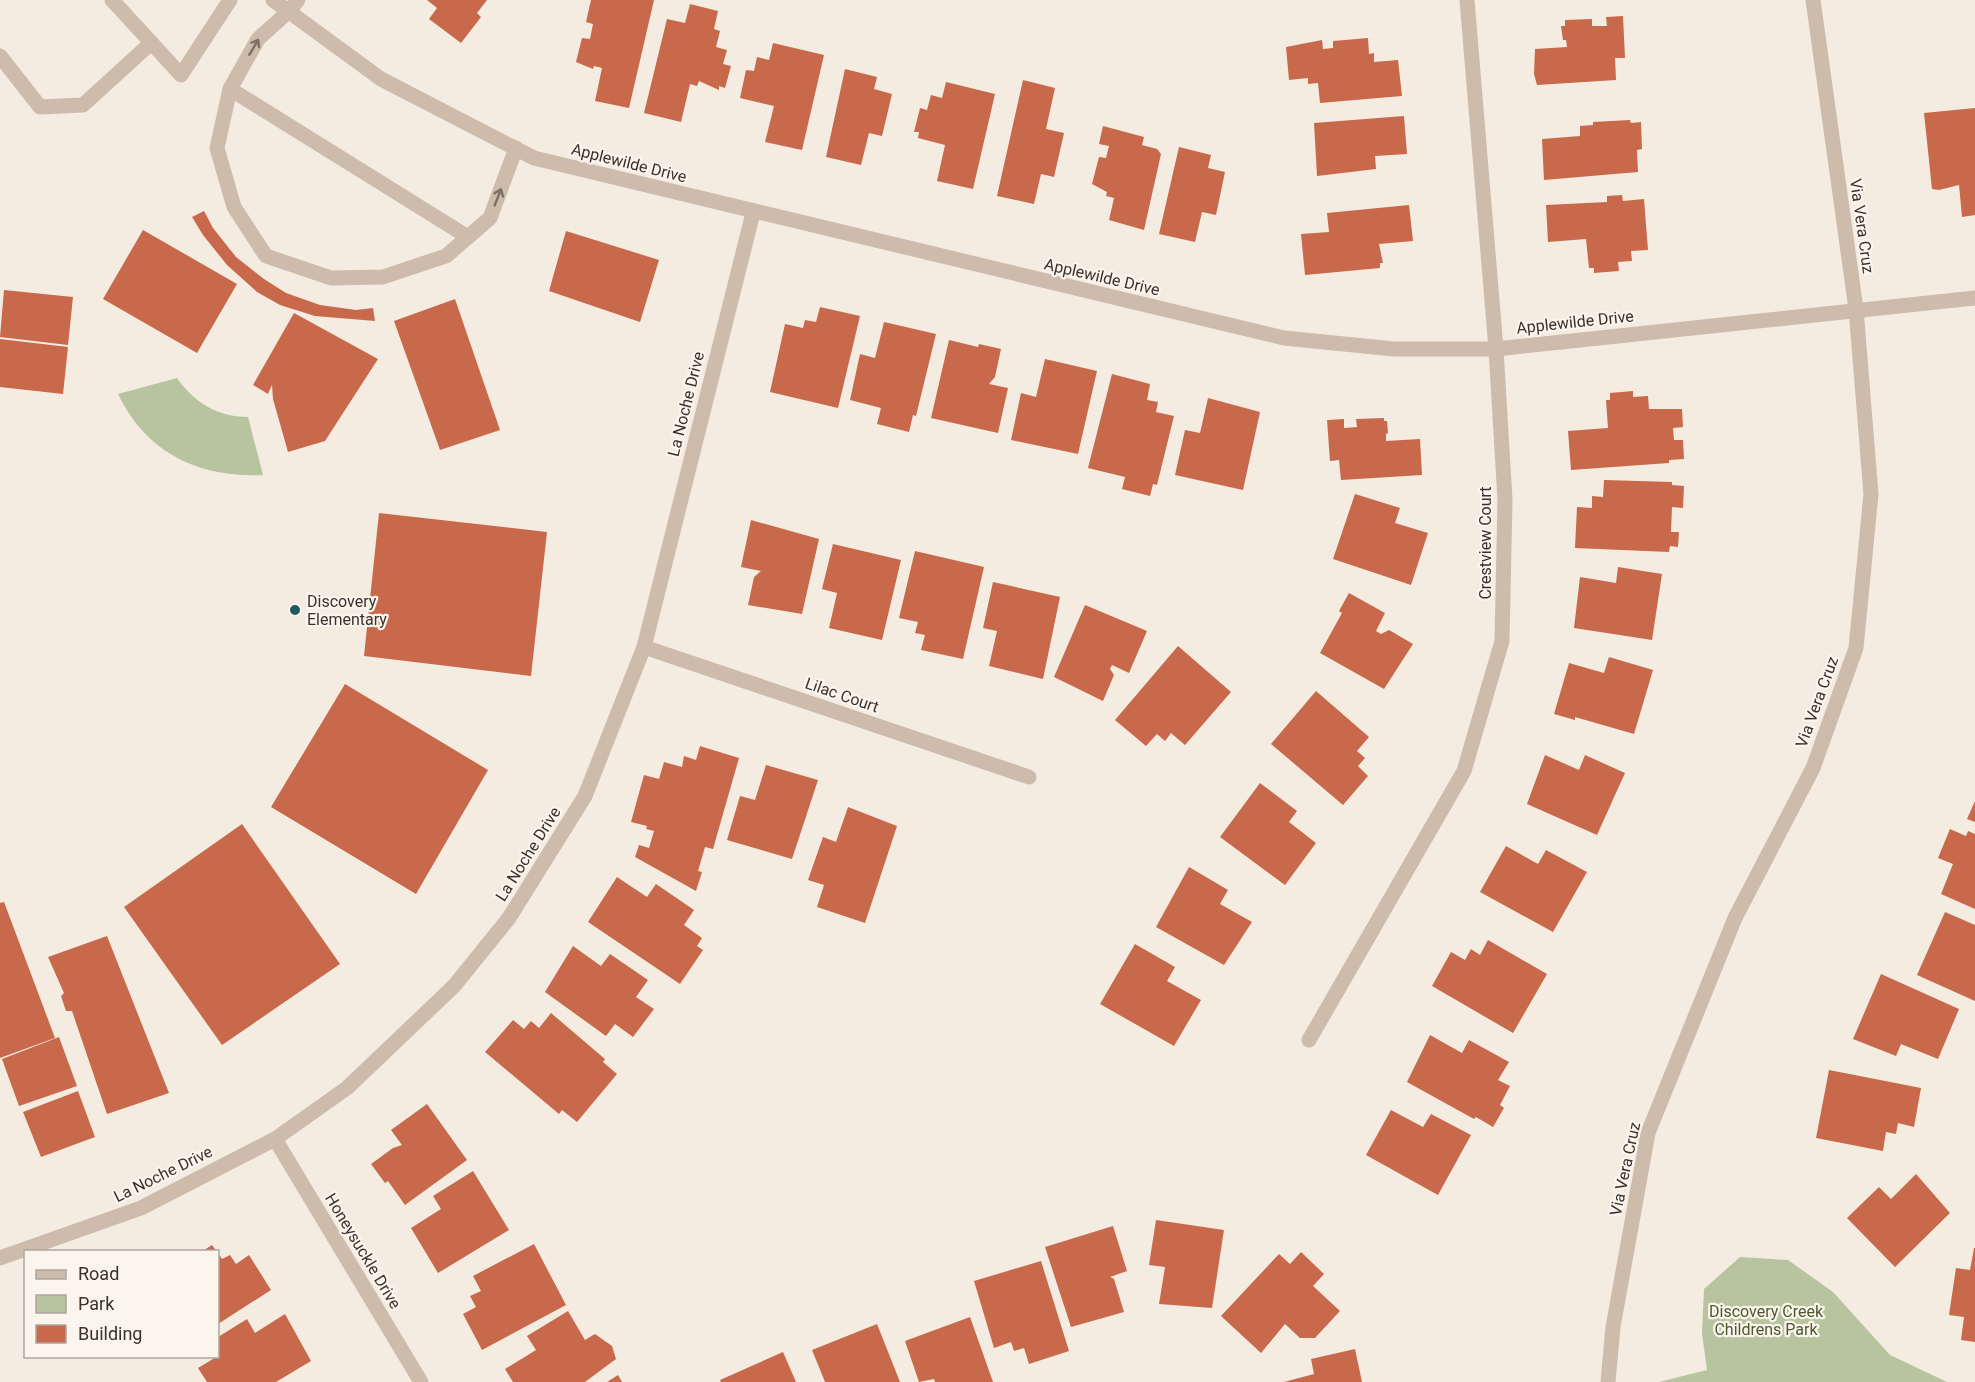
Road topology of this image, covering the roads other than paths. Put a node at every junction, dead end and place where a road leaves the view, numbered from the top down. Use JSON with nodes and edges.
{"nodes":[{"id":1,"x":112,"y":0,"type":"edge"},
{"id":2,"x":230,"y":0,"type":"edge"},
{"id":3,"x":273,"y":0,"type":"edge"},
{"id":4,"x":1467,"y":0,"type":"edge"},
{"id":5,"x":1813,"y":0,"type":"edge"},
{"id":6,"x":293,"y":6,"type":"edge"},
{"id":7,"x":151,"y":43,"type":"junction"},
{"id":8,"x":0,"y":56,"type":"edge"},
{"id":9,"x":230,"y":89,"type":"junction"},
{"id":10,"x":516,"y":148,"type":"junction"},
{"id":11,"x":753,"y":213,"type":"junction"},
{"id":12,"x":468,"y":237,"type":"junction"},
{"id":13,"x":1975,"y":298,"type":"edge"},
{"id":14,"x":1856,"y":309,"type":"junction"},
{"id":15,"x":1496,"y":349,"type":"junction"},
{"id":16,"x":644,"y":647,"type":"junction"},
{"id":17,"x":1029,"y":777,"type":"dead end"},
{"id":18,"x":1309,"y":1040,"type":"dead end"},
{"id":19,"x":275,"y":1139,"type":"junction"},
{"id":20,"x":0,"y":1258,"type":"edge"},
{"id":21,"x":421,"y":1382,"type":"edge"},
{"id":22,"x":1608,"y":1382,"type":"edge"}],
"edges":[{"from":1,"to":7,"type":"street"},
{"from":2,"to":7,"type":"street"},
{"from":3,"to":6,"type":"street","name":"Applewilde Drive"},
{"from":4,"to":15,"type":"street","name":"Crestview Court"},
{"from":5,"to":14,"type":"street","name":"Via Vera Cruz"},
{"from":9,"to":6,"type":"street","one_way":true},
{"from":6,"to":10,"type":"street","name":"Applewilde Drive"},
{"from":7,"to":8,"type":"street"},
{"from":9,"to":12,"type":"street"},
{"from":9,"to":12,"type":"street"},
{"from":10,"to":11,"type":"street","name":"Applewilde Drive"},
{"from":12,"to":10,"type":"street","one_way":true},
{"from":11,"to":15,"type":"street","name":"Applewilde Drive"},
{"from":11,"to":16,"type":"street","name":"La Noche Drive"},
{"from":13,"to":14,"type":"street","name":"Applewilde Drive"},
{"from":14,"to":15,"type":"street","name":"Applewilde Drive"},
{"from":14,"to":22,"type":"street","name":"Via Vera Cruz"},
{"from":15,"to":18,"type":"street","name":"Crestview Court"},
{"from":16,"to":17,"type":"street","name":"Lilac Court"},
{"from":16,"to":19,"type":"street","name":"La Noche Drive"},
{"from":19,"to":20,"type":"street","name":"La Noche Drive"},
{"from":19,"to":21,"type":"street","name":"Honeysuckle Drive"}]}
